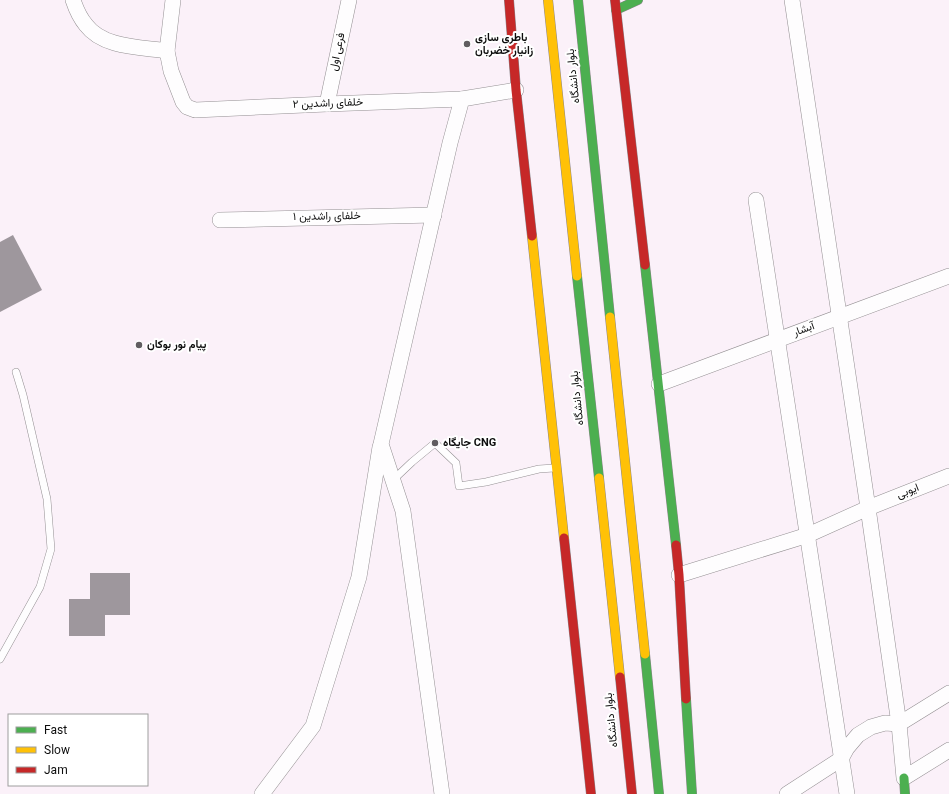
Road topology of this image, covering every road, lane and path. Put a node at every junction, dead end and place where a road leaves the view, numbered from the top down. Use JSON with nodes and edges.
{"nodes":[{"id":1,"x":73,"y":0,"type":"edge"},
{"id":2,"x":173,"y":0,"type":"edge"},
{"id":3,"x":349,"y":0,"type":"edge"},
{"id":4,"x":509,"y":0,"type":"edge"},
{"id":5,"x":548,"y":0,"type":"edge"},
{"id":6,"x":578,"y":0,"type":"edge"},
{"id":7,"x":615,"y":0,"type":"edge"},
{"id":8,"x":638,"y":0,"type":"edge"},
{"id":9,"x":792,"y":0,"type":"edge"},
{"id":10,"x":616,"y":10,"type":"junction"},
{"id":11,"x":167,"y":51,"type":"junction"},
{"id":12,"x":516,"y":90,"type":"junction"},
{"id":13,"x":462,"y":99,"type":"junction"},
{"id":14,"x":327,"y":104,"type":"junction"},
{"id":15,"x":756,"y":200,"type":"dead end"},
{"id":16,"x":434,"y":215,"type":"junction"},
{"id":17,"x":220,"y":220,"type":"dead end"},
{"id":18,"x":949,"y":276,"type":"edge"},
{"id":19,"x":839,"y":316,"type":"junction"},
{"id":20,"x":777,"y":340,"type":"junction"},
{"id":21,"x":16,"y":372,"type":"dead end"},
{"id":22,"x":659,"y":384,"type":"junction"},
{"id":23,"x":381,"y":444,"type":"junction"},
{"id":24,"x":557,"y":468,"type":"junction"},
{"id":25,"x":949,"y":476,"type":"edge"},
{"id":26,"x":393,"y":480,"type":"junction"},
{"id":27,"x":868,"y":508,"type":"junction"},
{"id":28,"x":808,"y":535,"type":"junction"},
{"id":29,"x":679,"y":575,"type":"junction"},
{"id":30,"x":0,"y":659,"type":"edge"},
{"id":31,"x":949,"y":693,"type":"edge"},
{"id":32,"x":899,"y":724,"type":"junction"},
{"id":33,"x":949,"y":750,"type":"edge"},
{"id":34,"x":841,"y":759,"type":"junction"},
{"id":35,"x":904,"y":778,"type":"junction"},
{"id":36,"x":262,"y":794,"type":"edge"},
{"id":37,"x":442,"y":794,"type":"edge"},
{"id":38,"x":592,"y":794,"type":"edge"},
{"id":39,"x":632,"y":794,"type":"edge"},
{"id":40,"x":659,"y":794,"type":"edge"},
{"id":41,"x":692,"y":794,"type":"edge"},
{"id":42,"x":787,"y":794,"type":"edge"},
{"id":43,"x":848,"y":794,"type":"edge"},
{"id":44,"x":905,"y":794,"type":"edge"}],
"edges":[{"from":1,"to":11,"type":"street"},
{"from":2,"to":11,"type":"street"},
{"from":3,"to":14,"type":"street","name":"فرعی اول"},
{"from":4,"to":12,"type":"main road"},
{"from":5,"to":39,"type":"main road","name":"بلوار دانشگاه"},
{"from":6,"to":40,"type":"main road","name":"بلوار دانشگاه"},
{"from":7,"to":10,"type":"main road"},
{"from":8,"to":10,"type":"main road"},
{"from":9,"to":19,"type":"street"},
{"from":10,"to":22,"type":"main road"},
{"from":11,"to":14,"type":"street","name":"خلفای راشدین ۲"},
{"from":12,"to":13,"type":"street","name":"خلفای راشدین ۲"},
{"from":12,"to":24,"type":"main road"},
{"from":13,"to":14,"type":"street","name":"خلفای راشدین ۲"},
{"from":13,"to":16,"type":"street"},
{"from":15,"to":20,"type":"street"},
{"from":16,"to":17,"type":"street","name":"خلفای راشدین ۱"},
{"from":16,"to":23,"type":"street"},
{"from":18,"to":19,"type":"street","name":"آبشار"},
{"from":19,"to":20,"type":"street","name":"آبشار"},
{"from":19,"to":27,"type":"street"},
{"from":20,"to":22,"type":"street","name":"آبشار"},
{"from":20,"to":28,"type":"street"},
{"from":21,"to":30,"type":"lane"},
{"from":22,"to":29,"type":"main road"},
{"from":23,"to":26,"type":"street"},
{"from":23,"to":36,"type":"street"},
{"from":24,"to":26,"type":"lane"},
{"from":24,"to":38,"type":"main road"},
{"from":25,"to":27,"type":"street","name":"ایوبی"},
{"from":26,"to":37,"type":"street"},
{"from":27,"to":28,"type":"street","name":"ایوبی"},
{"from":27,"to":32,"type":"street"},
{"from":28,"to":29,"type":"street","name":"ایوبی"},
{"from":28,"to":34,"type":"street"},
{"from":29,"to":41,"type":"main road"},
{"from":31,"to":32,"type":"street"},
{"from":32,"to":34,"type":"street"},
{"from":32,"to":35,"type":"street"},
{"from":33,"to":35,"type":"street"},
{"from":34,"to":42,"type":"street"},
{"from":34,"to":43,"type":"street"},
{"from":35,"to":44,"type":"main road"}]}
